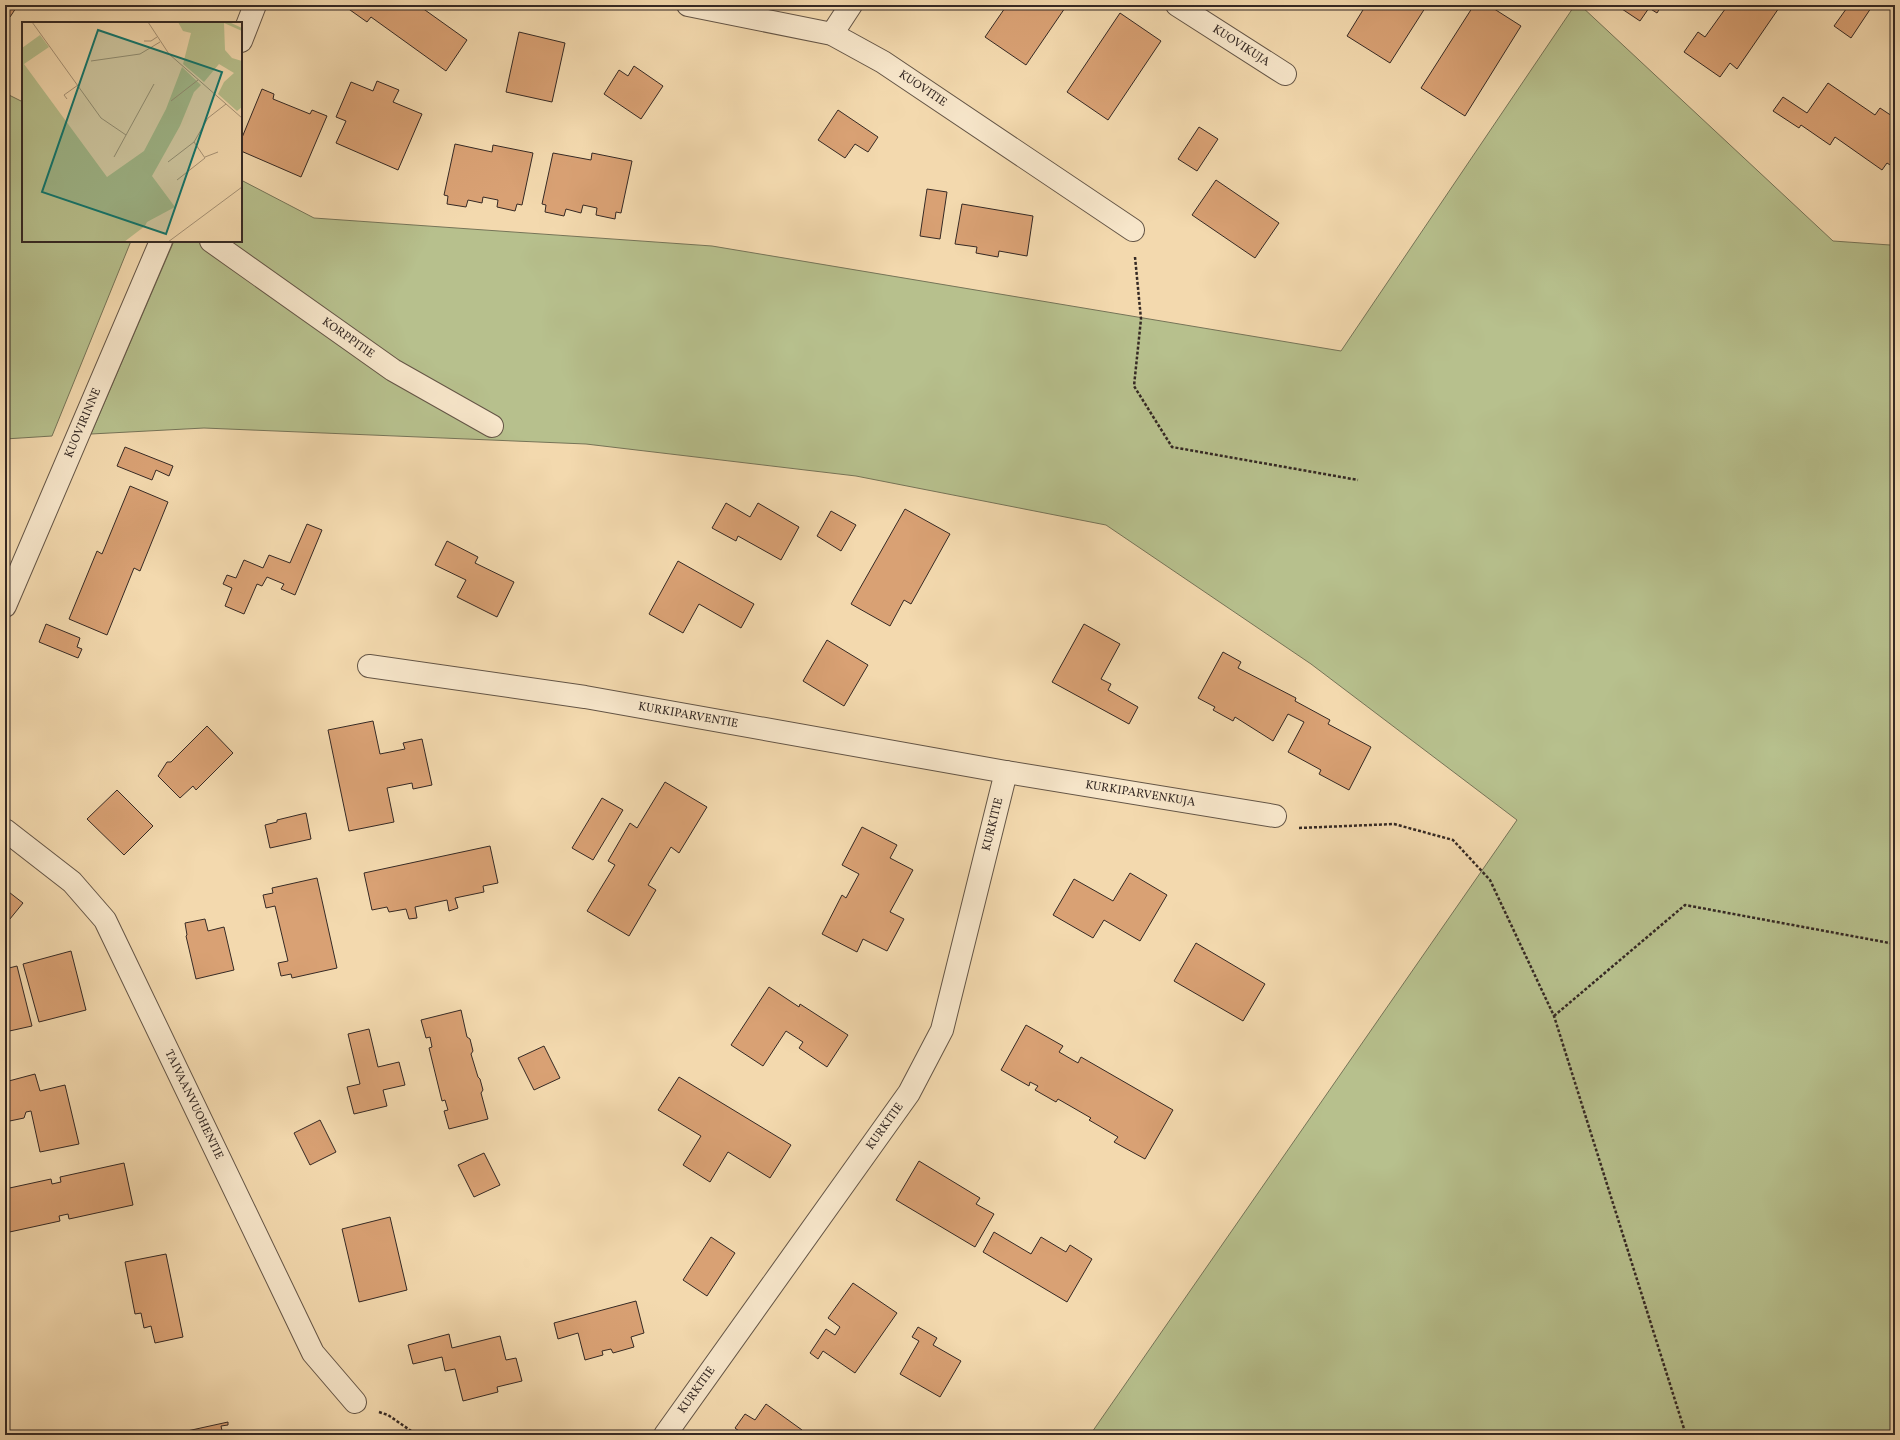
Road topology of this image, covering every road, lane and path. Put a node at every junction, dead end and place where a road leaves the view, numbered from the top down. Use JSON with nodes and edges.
{"nodes":[{"id":1,"x":256,"y":5,"type":"edge"},
{"id":2,"x":688,"y":5,"type":"edge"},
{"id":3,"x":850,"y":5,"type":"edge"},
{"id":4,"x":1177,"y":5,"type":"edge"},
{"id":5,"x":832,"y":34,"type":"junction"},
{"id":6,"x":242,"y":39,"type":"edge"},
{"id":7,"x":1285,"y":74,"type":"dead end"},
{"id":8,"x":1133,"y":230,"type":"joint"},
{"id":9,"x":161,"y":242,"type":"edge"},
{"id":10,"x":212,"y":242,"type":"edge"},
{"id":11,"x":492,"y":426,"type":"dead end"},
{"id":12,"x":1358,"y":480,"type":"dead end"},
{"id":13,"x":5,"y":606,"type":"edge"},
{"id":14,"x":369,"y":666,"type":"dead end"},
{"id":15,"x":1006,"y":772,"type":"junction"},
{"id":16,"x":1275,"y":816,"type":"joint"},
{"id":17,"x":5,"y":830,"type":"edge"},
{"id":18,"x":1895,"y":944,"type":"edge"},
{"id":19,"x":1554,"y":1016,"type":"junction"},
{"id":20,"x":355,"y":1402,"type":"joint"},
{"id":21,"x":417,"y":1435,"type":"edge"},
{"id":22,"x":665,"y":1435,"type":"edge"},
{"id":23,"x":1686,"y":1435,"type":"edge"}],
"edges":[{"from":1,"to":6,"type":"street"},
{"from":2,"to":5,"type":"street","name":"KUOVITIE"},
{"from":3,"to":5,"type":"street"},
{"from":4,"to":7,"type":"street","name":"KUOVIKUJA"},
{"from":5,"to":8,"type":"street","name":"KUOVITIE"},
{"from":8,"to":12,"type":"path"},
{"from":9,"to":13,"type":"street","name":"KUOVIRINNE"},
{"from":10,"to":11,"type":"street","name":"KORPPITIE"},
{"from":14,"to":15,"type":"street","name":"KURKIPARVENTIE"},
{"from":15,"to":16,"type":"street","name":"KURKIPARVENKUJA"},
{"from":15,"to":22,"type":"street","name":"KURKITIE"},
{"from":16,"to":19,"type":"path"},
{"from":17,"to":20,"type":"street","name":"TAIVAANVUOHENTIE"},
{"from":18,"to":19,"type":"path"},
{"from":19,"to":23,"type":"path"},
{"from":20,"to":21,"type":"path"}]}
